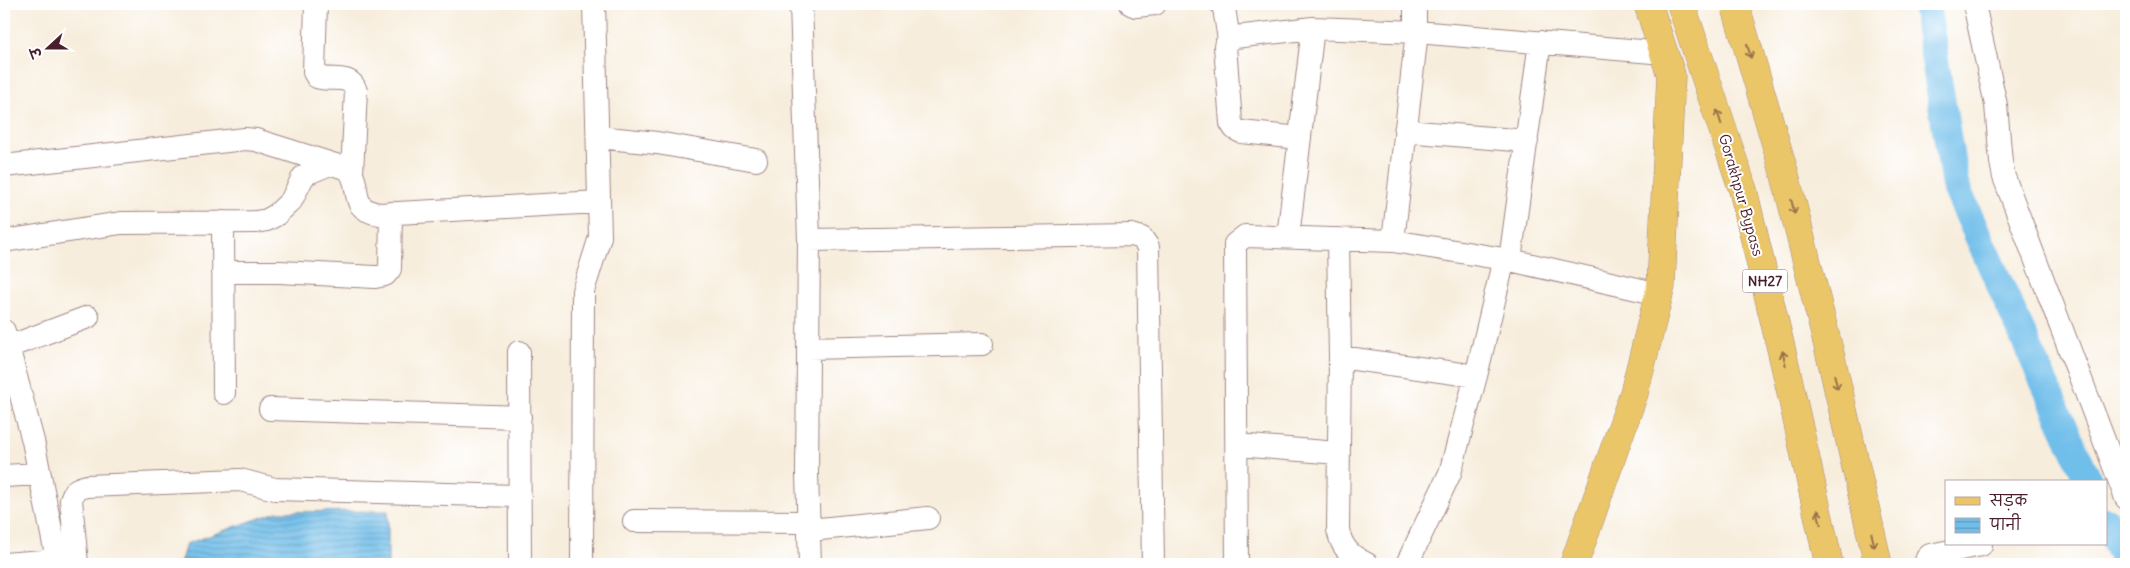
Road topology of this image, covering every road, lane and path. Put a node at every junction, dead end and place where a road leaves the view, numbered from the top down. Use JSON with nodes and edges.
{"nodes":[{"id":1,"x":316,"y":4,"type":"edge"},
{"id":2,"x":594,"y":4,"type":"edge"},
{"id":3,"x":801,"y":4,"type":"edge"},
{"id":4,"x":1131,"y":4,"type":"edge"},
{"id":5,"x":1154,"y":4,"type":"edge"},
{"id":6,"x":1221,"y":4,"type":"edge"},
{"id":7,"x":1415,"y":4,"type":"edge"},
{"id":8,"x":1648,"y":4,"type":"edge"},
{"id":9,"x":1682,"y":4,"type":"edge"},
{"id":10,"x":1735,"y":4,"type":"edge"},
{"id":11,"x":1974,"y":4,"type":"edge"},
{"id":12,"x":1312,"y":28,"type":"junction"},
{"id":13,"x":1416,"y":32,"type":"junction"},
{"id":14,"x":1229,"y":40,"type":"junction"},
{"id":15,"x":1540,"y":42,"type":"junction"},
{"id":16,"x":1664,"y":53,"type":"junction"},
{"id":17,"x":1405,"y":130,"type":"junction"},
{"id":18,"x":598,"y":137,"type":"junction"},
{"id":19,"x":1300,"y":138,"type":"junction"},
{"id":20,"x":1527,"y":141,"type":"junction"},
{"id":21,"x":756,"y":160,"type":"dead end"},
{"id":22,"x":330,"y":164,"type":"junction"},
{"id":23,"x":4,"y":166,"type":"edge"},
{"id":24,"x":352,"y":174,"type":"junction"},
{"id":25,"x":600,"y":202,"type":"junction"},
{"id":26,"x":391,"y":213,"type":"junction"},
{"id":27,"x":223,"y":222,"type":"junction"},
{"id":28,"x":1288,"y":237,"type":"junction"},
{"id":29,"x":1338,"y":239,"type":"junction"},
{"id":30,"x":810,"y":240,"type":"junction"},
{"id":31,"x":4,"y":241,"type":"edge"},
{"id":32,"x":1393,"y":241,"type":"junction"},
{"id":33,"x":1507,"y":259,"type":"junction"},
{"id":34,"x":223,"y":272,"type":"junction"},
{"id":35,"x":1659,"y":294,"type":"junction"},
{"id":36,"x":88,"y":317,"type":"dead end"},
{"id":37,"x":6,"y":339,"type":"edge"},
{"id":38,"x":982,"y":344,"type":"dead end"},
{"id":39,"x":808,"y":348,"type":"junction"},
{"id":40,"x":519,"y":352,"type":"dead end"},
{"id":41,"x":1340,"y":357,"type":"junction"},
{"id":42,"x":1476,"y":376,"type":"junction"},
{"id":43,"x":224,"y":393,"type":"dead end"},
{"id":44,"x":270,"y":410,"type":"dead end"},
{"id":45,"x":520,"y":417,"type":"junction"},
{"id":46,"x":1237,"y":445,"type":"junction"},
{"id":47,"x":1338,"y":453,"type":"junction"},
{"id":48,"x":39,"y":474,"type":"junction"},
{"id":49,"x":4,"y":476,"type":"edge"},
{"id":50,"x":2125,"y":489,"type":"edge"},
{"id":51,"x":520,"y":496,"type":"junction"},
{"id":52,"x":928,"y":518,"type":"dead end"},
{"id":53,"x":634,"y":521,"type":"dead end"},
{"id":54,"x":810,"y":526,"type":"junction"},
{"id":55,"x":1976,"y":546,"type":"edge"},
{"id":56,"x":64,"y":563,"type":"edge"},
{"id":57,"x":4,"y":564,"type":"edge"},
{"id":58,"x":520,"y":564,"type":"edge"},
{"id":59,"x":582,"y":564,"type":"edge"},
{"id":60,"x":810,"y":564,"type":"edge"},
{"id":61,"x":1153,"y":564,"type":"edge"},
{"id":62,"x":1237,"y":564,"type":"edge"},
{"id":63,"x":1367,"y":564,"type":"edge"},
{"id":64,"x":1407,"y":564,"type":"edge"},
{"id":65,"x":1574,"y":564,"type":"edge"},
{"id":66,"x":1829,"y":564,"type":"edge"},
{"id":67,"x":1878,"y":564,"type":"edge"},
{"id":68,"x":1925,"y":564,"type":"edge"}],
"edges":[{"from":1,"to":24,"type":"street"},
{"from":2,"to":18,"type":"street"},
{"from":3,"to":30,"type":"street"},
{"from":4,"to":5,"type":"street"},
{"from":6,"to":14,"type":"street"},
{"from":7,"to":13,"type":"street"},
{"from":8,"to":16,"type":"main road"},
{"from":66,"to":9,"type":"main road","name":"Gorakhpur Bypass","number":"NH27","one_way":true},
{"from":10,"to":67,"type":"main road","number":"NH27","one_way":true},
{"from":11,"to":50,"type":"street"},
{"from":12,"to":13,"type":"street"},
{"from":12,"to":14,"type":"street"},
{"from":12,"to":19,"type":"street"},
{"from":13,"to":15,"type":"street"},
{"from":13,"to":17,"type":"street"},
{"from":14,"to":19,"type":"street"},
{"from":15,"to":16,"type":"street"},
{"from":15,"to":20,"type":"street"},
{"from":16,"to":35,"type":"main road"},
{"from":17,"to":20,"type":"street"},
{"from":17,"to":32,"type":"street"},
{"from":18,"to":21,"type":"street"},
{"from":18,"to":25,"type":"street"},
{"from":19,"to":28,"type":"street"},
{"from":20,"to":33,"type":"street"},
{"from":22,"to":23,"type":"street"},
{"from":22,"to":24,"type":"street"},
{"from":22,"to":27,"type":"street"},
{"from":24,"to":26,"type":"street"},
{"from":25,"to":26,"type":"street"},
{"from":25,"to":59,"type":"street"},
{"from":26,"to":34,"type":"street"},
{"from":27,"to":31,"type":"street"},
{"from":27,"to":34,"type":"street"},
{"from":28,"to":29,"type":"street"},
{"from":28,"to":46,"type":"street"},
{"from":29,"to":32,"type":"street"},
{"from":29,"to":41,"type":"street"},
{"from":30,"to":39,"type":"street"},
{"from":30,"to":61,"type":"street"},
{"from":32,"to":33,"type":"street"},
{"from":33,"to":35,"type":"street"},
{"from":33,"to":42,"type":"street"},
{"from":34,"to":43,"type":"street"},
{"from":35,"to":65,"type":"main road"},
{"from":36,"to":37,"type":"street"},
{"from":37,"to":48,"type":"street"},
{"from":38,"to":39,"type":"street"},
{"from":39,"to":54,"type":"street"},
{"from":40,"to":45,"type":"street"},
{"from":41,"to":42,"type":"street"},
{"from":41,"to":47,"type":"street"},
{"from":42,"to":64,"type":"street"},
{"from":44,"to":45,"type":"street"},
{"from":45,"to":51,"type":"street"},
{"from":46,"to":47,"type":"street"},
{"from":46,"to":62,"type":"street"},
{"from":47,"to":63,"type":"street"},
{"from":48,"to":49,"type":"street"},
{"from":48,"to":56,"type":"street"},
{"from":51,"to":56,"type":"street"},
{"from":51,"to":58,"type":"street"},
{"from":52,"to":54,"type":"street"},
{"from":53,"to":54,"type":"street"},
{"from":54,"to":60,"type":"street"},
{"from":55,"to":68,"type":"street"},
{"from":56,"to":57,"type":"street"}]}
